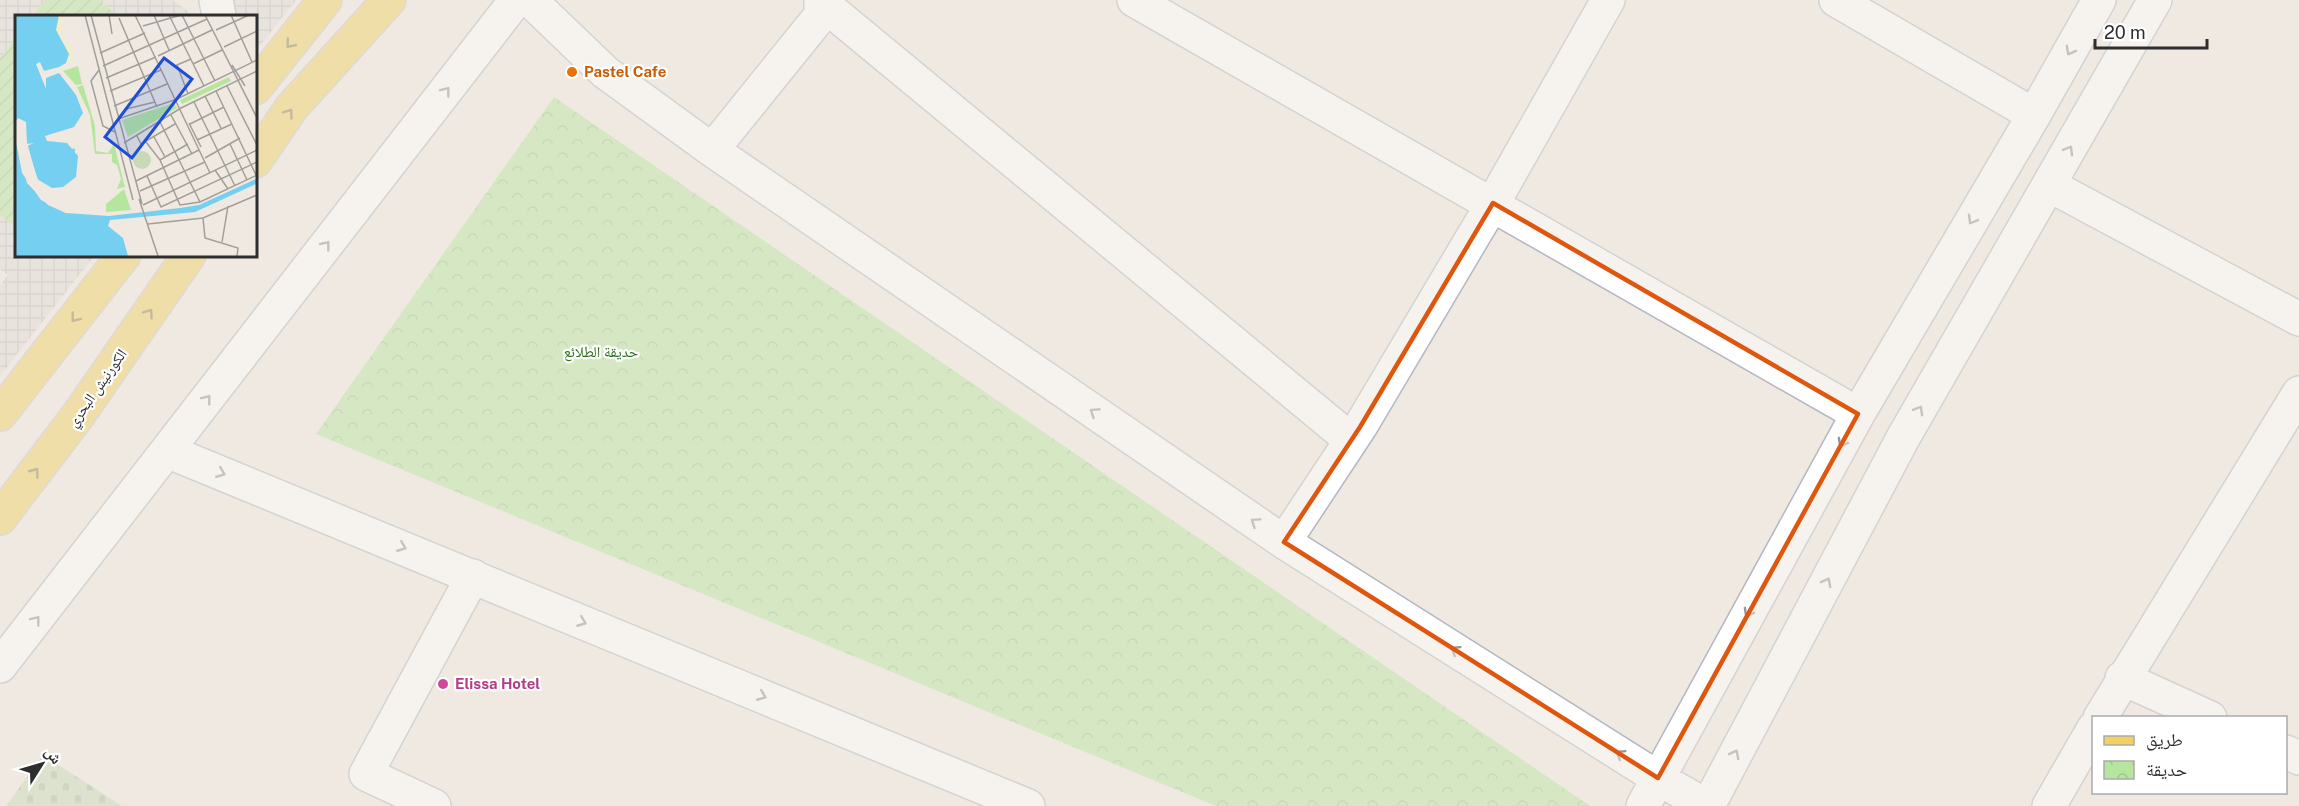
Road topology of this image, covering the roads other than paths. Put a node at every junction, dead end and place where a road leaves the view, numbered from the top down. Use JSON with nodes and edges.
{"nodes":[{"id":1,"x":216,"y":0,"type":"edge"},
{"id":2,"x":325,"y":0,"type":"edge"},
{"id":3,"x":389,"y":0,"type":"edge"},
{"id":4,"x":516,"y":0,"type":"edge"},
{"id":5,"x":530,"y":0,"type":"edge"},
{"id":6,"x":1134,"y":0,"type":"edge"},
{"id":7,"x":1608,"y":0,"type":"edge"},
{"id":8,"x":1836,"y":0,"type":"edge"},
{"id":9,"x":2099,"y":0,"type":"edge"},
{"id":10,"x":2154,"y":0,"type":"edge"},
{"id":11,"x":821,"y":1,"type":"edge"},
{"id":12,"x":219,"y":15,"type":"edge"},
{"id":13,"x":256,"y":87,"type":"edge"},
{"id":14,"x":2034,"y":115,"type":"junction"},
{"id":15,"x":712,"y":150,"type":"junction"},
{"id":16,"x":256,"y":159,"type":"edge"},
{"id":17,"x":2049,"y":185,"type":"junction"},
{"id":18,"x":1493,"y":203,"type":"junction"},
{"id":19,"x":123,"y":256,"type":"edge"},
{"id":20,"x":188,"y":256,"type":"edge"},
{"id":21,"x":2299,"y":319,"type":"edge"},
{"id":22,"x":2299,"y":393,"type":"edge"},
{"id":23,"x":0,"y":414,"type":"edge"},
{"id":24,"x":1858,"y":414,"type":"junction"},
{"id":25,"x":1352,"y":440,"type":"junction"},
{"id":26,"x":167,"y":451,"type":"junction"},
{"id":27,"x":0,"y":518,"type":"edge"},
{"id":28,"x":1284,"y":542,"type":"junction"},
{"id":29,"x":473,"y":576,"type":"junction"},
{"id":30,"x":0,"y":666,"type":"edge"},
{"id":31,"x":2122,"y":678,"type":"junction"},
{"id":32,"x":2101,"y":716,"type":"edge"},
{"id":33,"x":2208,"y":716,"type":"edge"},
{"id":34,"x":2092,"y":732,"type":"edge"},
{"id":35,"x":1650,"y":792,"type":"edge"},
{"id":36,"x":434,"y":806,"type":"edge"},
{"id":37,"x":1028,"y":806,"type":"edge"},
{"id":38,"x":1707,"y":806,"type":"edge"},
{"id":39,"x":2049,"y":806,"type":"edge"}],
"edges":[{"from":1,"to":12,"type":"street"},
{"from":2,"to":13,"type":"main road","one_way":true},
{"from":16,"to":3,"type":"main road","one_way":true},
{"from":26,"to":4,"type":"street","one_way":true},
{"from":5,"to":15,"type":"street"},
{"from":6,"to":18,"type":"street"},
{"from":7,"to":18,"type":"street"},
{"from":8,"to":14,"type":"street"},
{"from":9,"to":14,"type":"street","one_way":true},
{"from":17,"to":10,"type":"street","one_way":true},
{"from":11,"to":15,"type":"street"},
{"from":11,"to":25,"type":"street"},
{"from":14,"to":24,"type":"street","one_way":true},
{"from":28,"to":15,"type":"street","one_way":true},
{"from":17,"to":21,"type":"street"},
{"from":38,"to":17,"type":"street","one_way":true},
{"from":18,"to":24,"type":"street"},
{"from":18,"to":25,"type":"street"},
{"from":19,"to":23,"type":"main road","one_way":true},
{"from":27,"to":20,"type":"main road","name":"الكورنيش البحري","one_way":true},
{"from":22,"to":31,"type":"street"},
{"from":24,"to":35,"type":"street","one_way":true},
{"from":25,"to":28,"type":"street"},
{"from":26,"to":29,"type":"street","one_way":true},
{"from":30,"to":26,"type":"street","one_way":true},
{"from":35,"to":28,"type":"street","one_way":true},
{"from":29,"to":36,"type":"street"},
{"from":29,"to":37,"type":"street","one_way":true},
{"from":31,"to":32,"type":"street"},
{"from":31,"to":33,"type":"street"},
{"from":34,"to":39,"type":"street"},
{"from":35,"to":38,"type":"street"}]}
